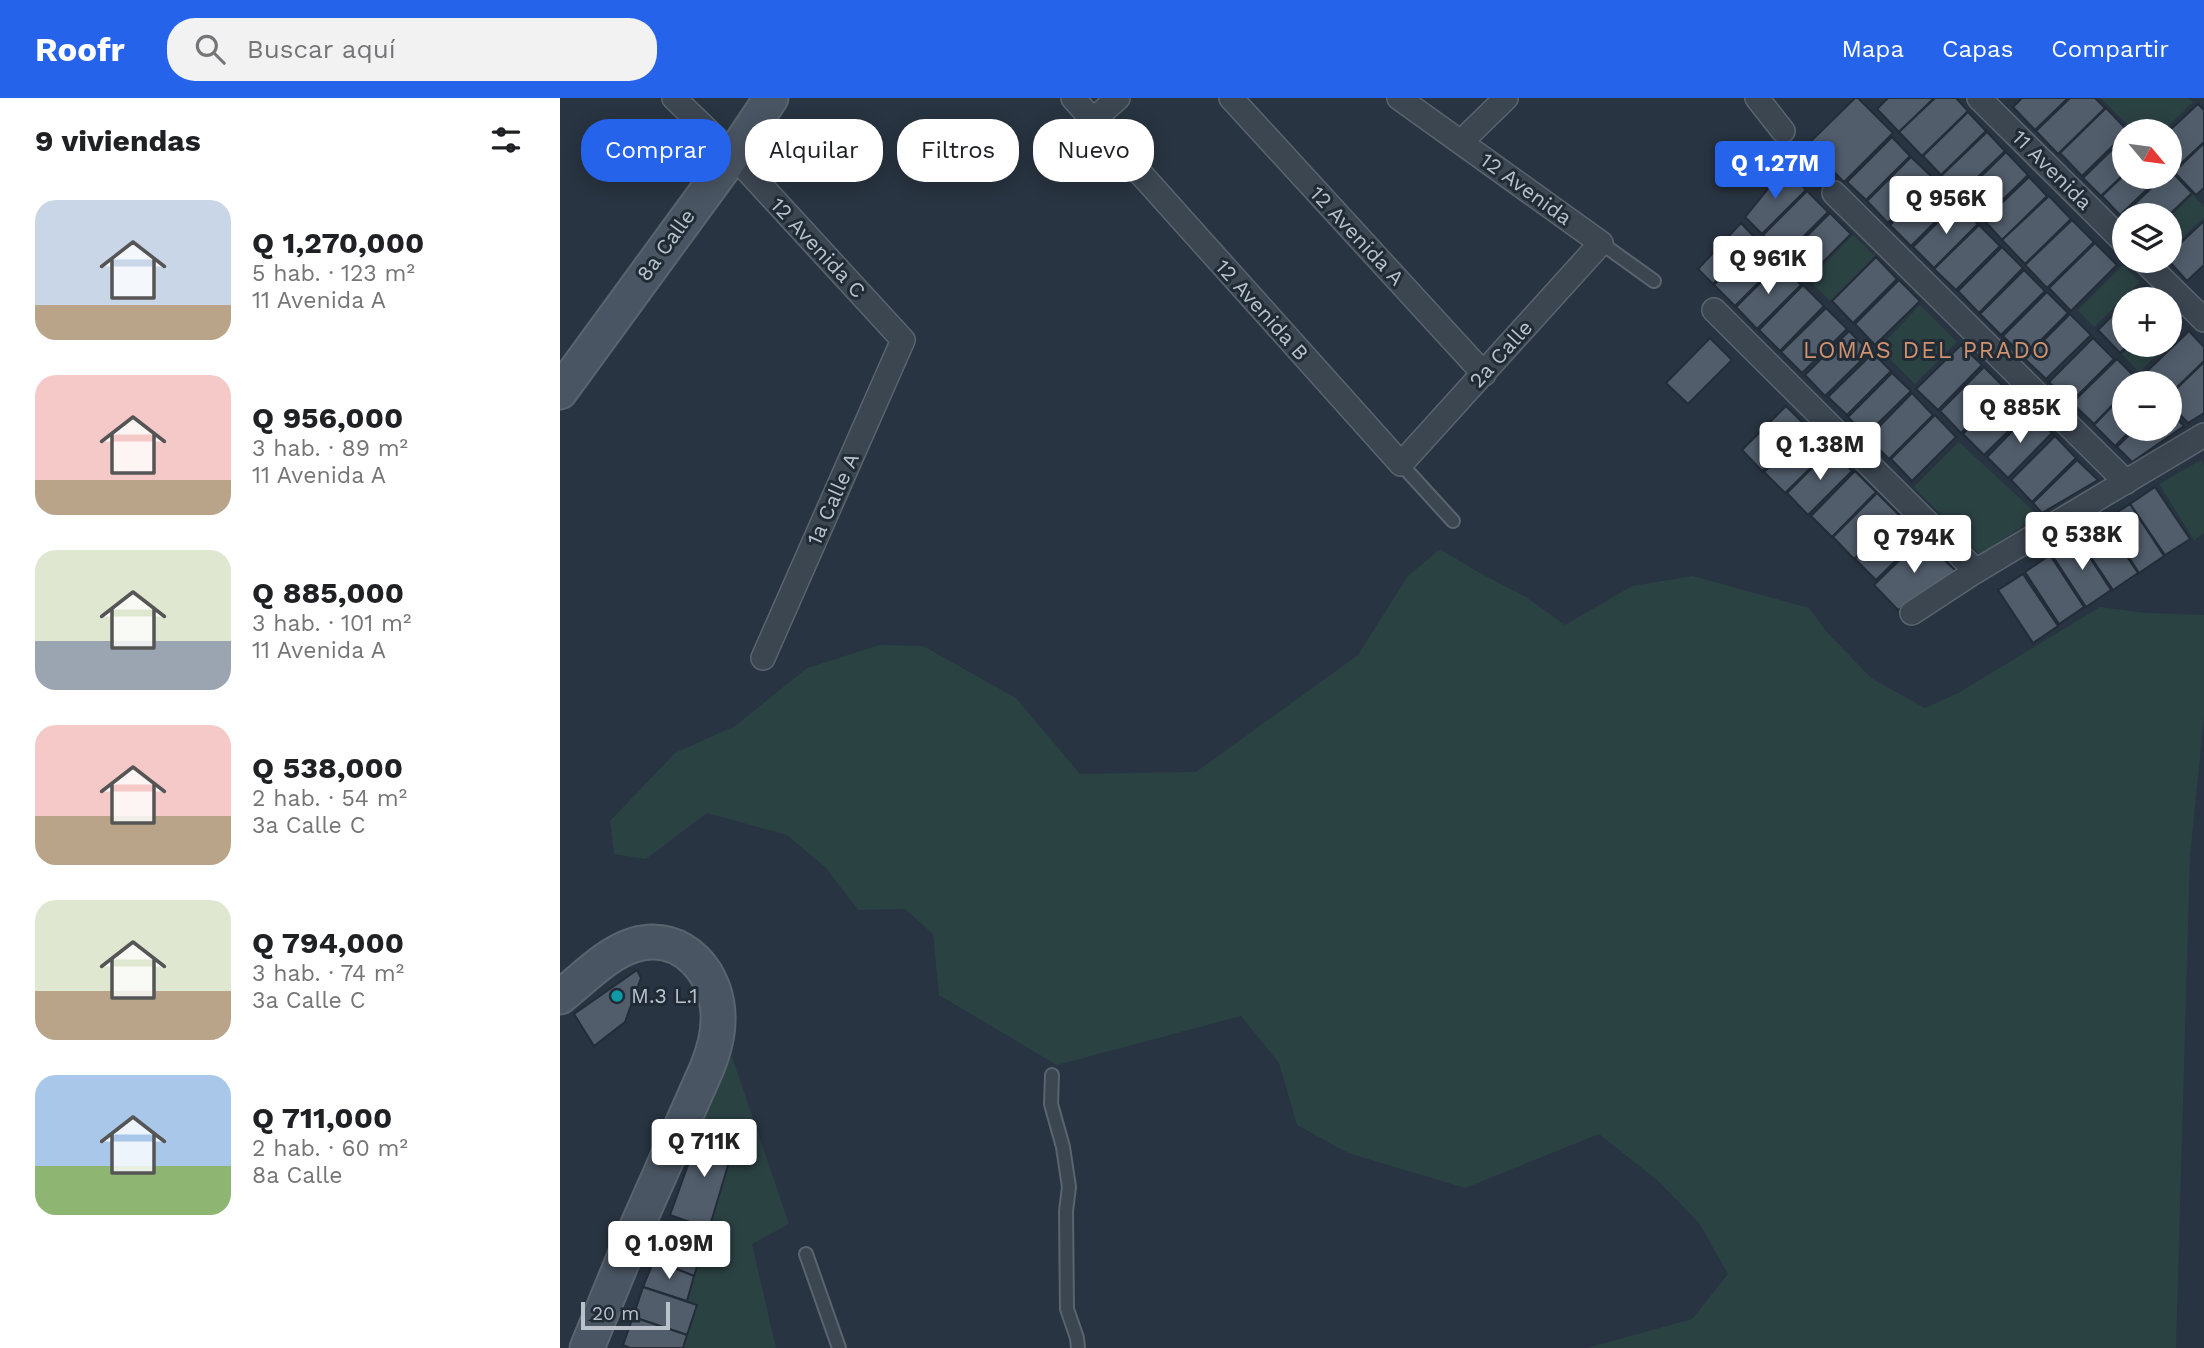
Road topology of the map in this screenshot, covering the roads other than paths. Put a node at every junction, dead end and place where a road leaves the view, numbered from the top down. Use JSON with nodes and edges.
{"nodes":[{"id":1,"x":674,"y":98,"type":"edge"},
{"id":2,"x":771,"y":98,"type":"edge"},
{"id":3,"x":1073,"y":98,"type":"edge"},
{"id":4,"x":1118,"y":98,"type":"edge"},
{"id":5,"x":1231,"y":98,"type":"edge"},
{"id":6,"x":1399,"y":98,"type":"edge"},
{"id":7,"x":1506,"y":98,"type":"edge"},
{"id":8,"x":1757,"y":98,"type":"edge"},
{"id":9,"x":1979,"y":98,"type":"edge"},
{"id":10,"x":1092,"y":119,"type":"edge"},
{"id":11,"x":1094,"y":119,"type":"edge"},
{"id":12,"x":1783,"y":131,"type":"dead end"},
{"id":13,"x":1461,"y":142,"type":"junction"},
{"id":14,"x":733,"y":155,"type":"junction"},
{"id":15,"x":1148,"y":182,"type":"edge"},
{"id":16,"x":1833,"y":193,"type":"dead end"},
{"id":17,"x":2112,"y":230,"type":"edge"},
{"id":18,"x":1601,"y":243,"type":"junction"},
{"id":19,"x":2156,"y":273,"type":"edge"},
{"id":20,"x":1654,"y":281,"type":"dead end"},
{"id":21,"x":1714,"y":310,"type":"dead end"},
{"id":22,"x":2204,"y":320,"type":"edge"},
{"id":23,"x":903,"y":340,"type":"joint"},
{"id":24,"x":1484,"y":374,"type":"junction"},
{"id":25,"x":560,"y":392,"type":"edge"},
{"id":26,"x":2204,"y":435,"type":"edge"},
{"id":27,"x":1401,"y":464,"type":"junction"},
{"id":28,"x":2126,"y":482,"type":"junction"},
{"id":29,"x":1453,"y":521,"type":"dead end"},
{"id":30,"x":1976,"y":572,"type":"junction"},
{"id":31,"x":1912,"y":613,"type":"dead end"},
{"id":32,"x":763,"y":658,"type":"dead end"},
{"id":33,"x":560,"y":998,"type":"edge"},
{"id":34,"x":1052,"y":1076,"type":"dead end"},
{"id":35,"x":806,"y":1254,"type":"dead end"},
{"id":36,"x":587,"y":1348,"type":"edge"},
{"id":37,"x":839,"y":1348,"type":"edge"},
{"id":38,"x":1078,"y":1348,"type":"edge"}],
"edges":[{"from":1,"to":14,"type":"street","name":"12 Avenida C"},
{"from":2,"to":14,"type":"main road","name":"8a Calle"},
{"from":3,"to":10,"type":"street","name":"12 Avenida B"},
{"from":4,"to":11,"type":"street"},
{"from":5,"to":24,"type":"street","name":"12 Avenida A"},
{"from":6,"to":13,"type":"street","name":"12 Avenida"},
{"from":7,"to":13,"type":"street"},
{"from":8,"to":12,"type":"street"},
{"from":9,"to":17,"type":"street","name":"11 Avenida"},
{"from":13,"to":18,"type":"street","name":"12 Avenida"},
{"from":14,"to":23,"type":"street","name":"12 Avenida C"},
{"from":14,"to":25,"type":"main road","name":"8a Calle"},
{"from":15,"to":27,"type":"street","name":"12 Avenida B"},
{"from":16,"to":28,"type":"street"},
{"from":18,"to":20,"type":"lane","name":"12 Avenida"},
{"from":18,"to":24,"type":"street","name":"2a Calle"},
{"from":19,"to":22,"type":"street"},
{"from":21,"to":30,"type":"street"},
{"from":23,"to":32,"type":"street","name":"1a Calle A"},
{"from":24,"to":27,"type":"street","name":"2a Calle"},
{"from":26,"to":28,"type":"street"},
{"from":27,"to":29,"type":"lane","name":"12 Avenida B"},
{"from":28,"to":30,"type":"street"},
{"from":30,"to":31,"type":"street"},
{"from":33,"to":36,"type":"main road"},
{"from":34,"to":38,"type":"lane"},
{"from":35,"to":37,"type":"lane"}]}
